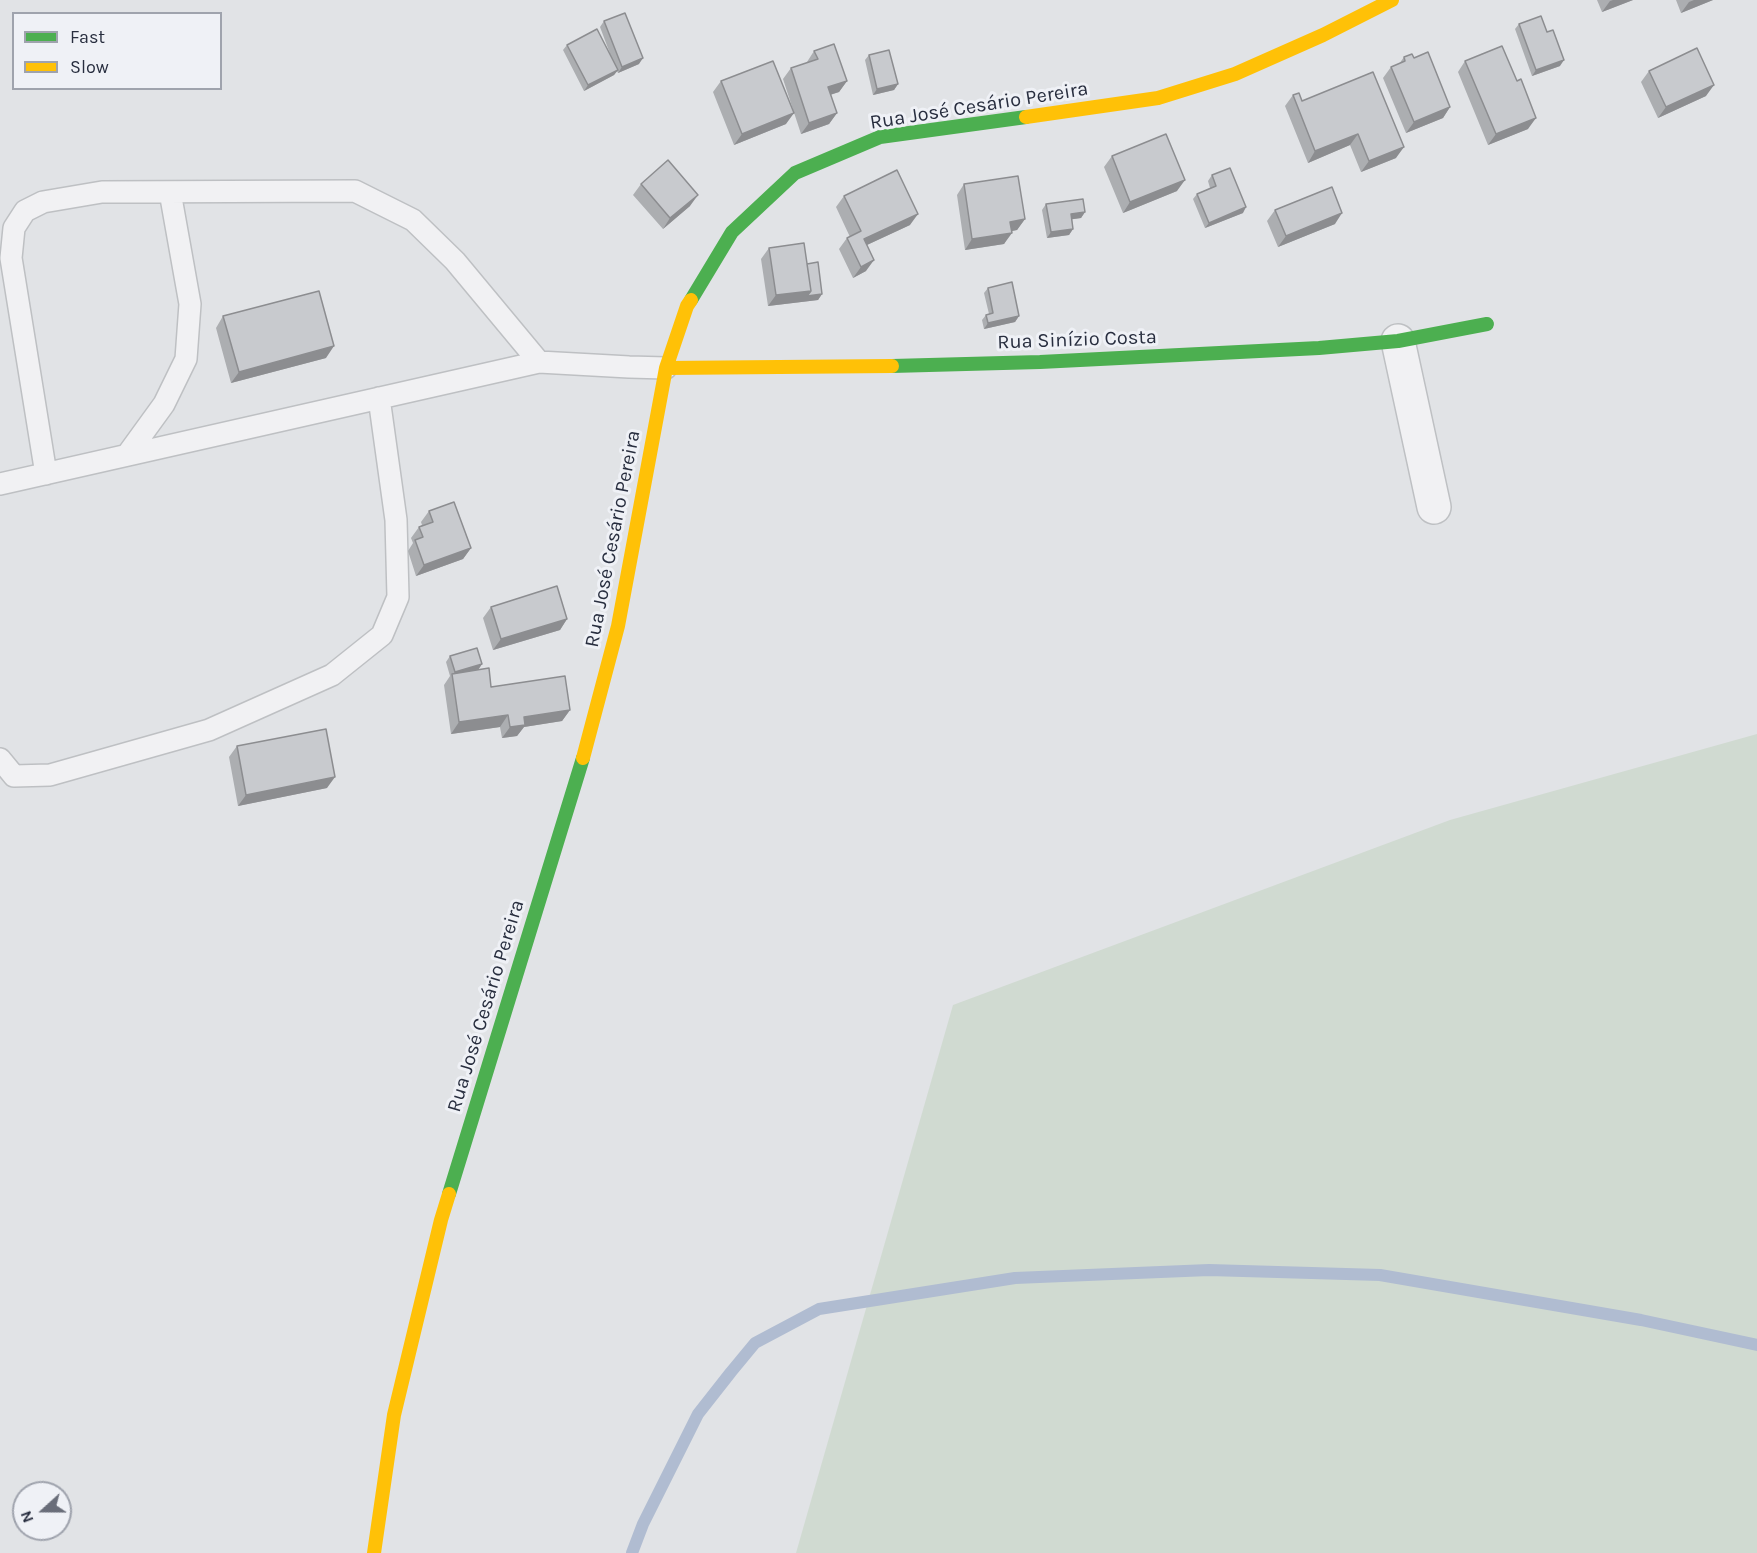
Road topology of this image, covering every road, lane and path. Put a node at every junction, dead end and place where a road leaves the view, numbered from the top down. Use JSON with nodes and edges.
{"nodes":[{"id":1,"x":1392,"y":0,"type":"edge"},
{"id":2,"x":170,"y":192,"type":"junction"},
{"id":3,"x":1487,"y":324,"type":"dead end"},
{"id":4,"x":1398,"y":340,"type":"junction"},
{"id":5,"x":539,"y":362,"type":"junction"},
{"id":6,"x":666,"y":368,"type":"junction"},
{"id":7,"x":379,"y":398,"type":"junction"},
{"id":8,"x":127,"y":455,"type":"junction"},
{"id":9,"x":46,"y":474,"type":"junction"},
{"id":10,"x":0,"y":484,"type":"edge"},
{"id":11,"x":1434,"y":507,"type":"dead end"},
{"id":12,"x":0,"y":759,"type":"edge"},
{"id":13,"x":374,"y":1553,"type":"edge"}],
"edges":[{"from":1,"to":6,"type":"street","name":"Rua José Cesário Pereira"},
{"from":2,"to":5,"type":"lane"},
{"from":2,"to":8,"type":"lane"},
{"from":2,"to":9,"type":"lane"},
{"from":3,"to":4,"type":"street","name":"Rua Sinízio Costa"},
{"from":4,"to":6,"type":"street","name":"Rua Sinízio Costa"},
{"from":4,"to":11,"type":"street"},
{"from":5,"to":6,"type":"lane"},
{"from":5,"to":7,"type":"lane"},
{"from":6,"to":13,"type":"street","name":"Rua José Cesário Pereira"},
{"from":7,"to":8,"type":"lane"},
{"from":7,"to":12,"type":"lane"},
{"from":8,"to":9,"type":"lane"},
{"from":9,"to":10,"type":"lane"}]}
